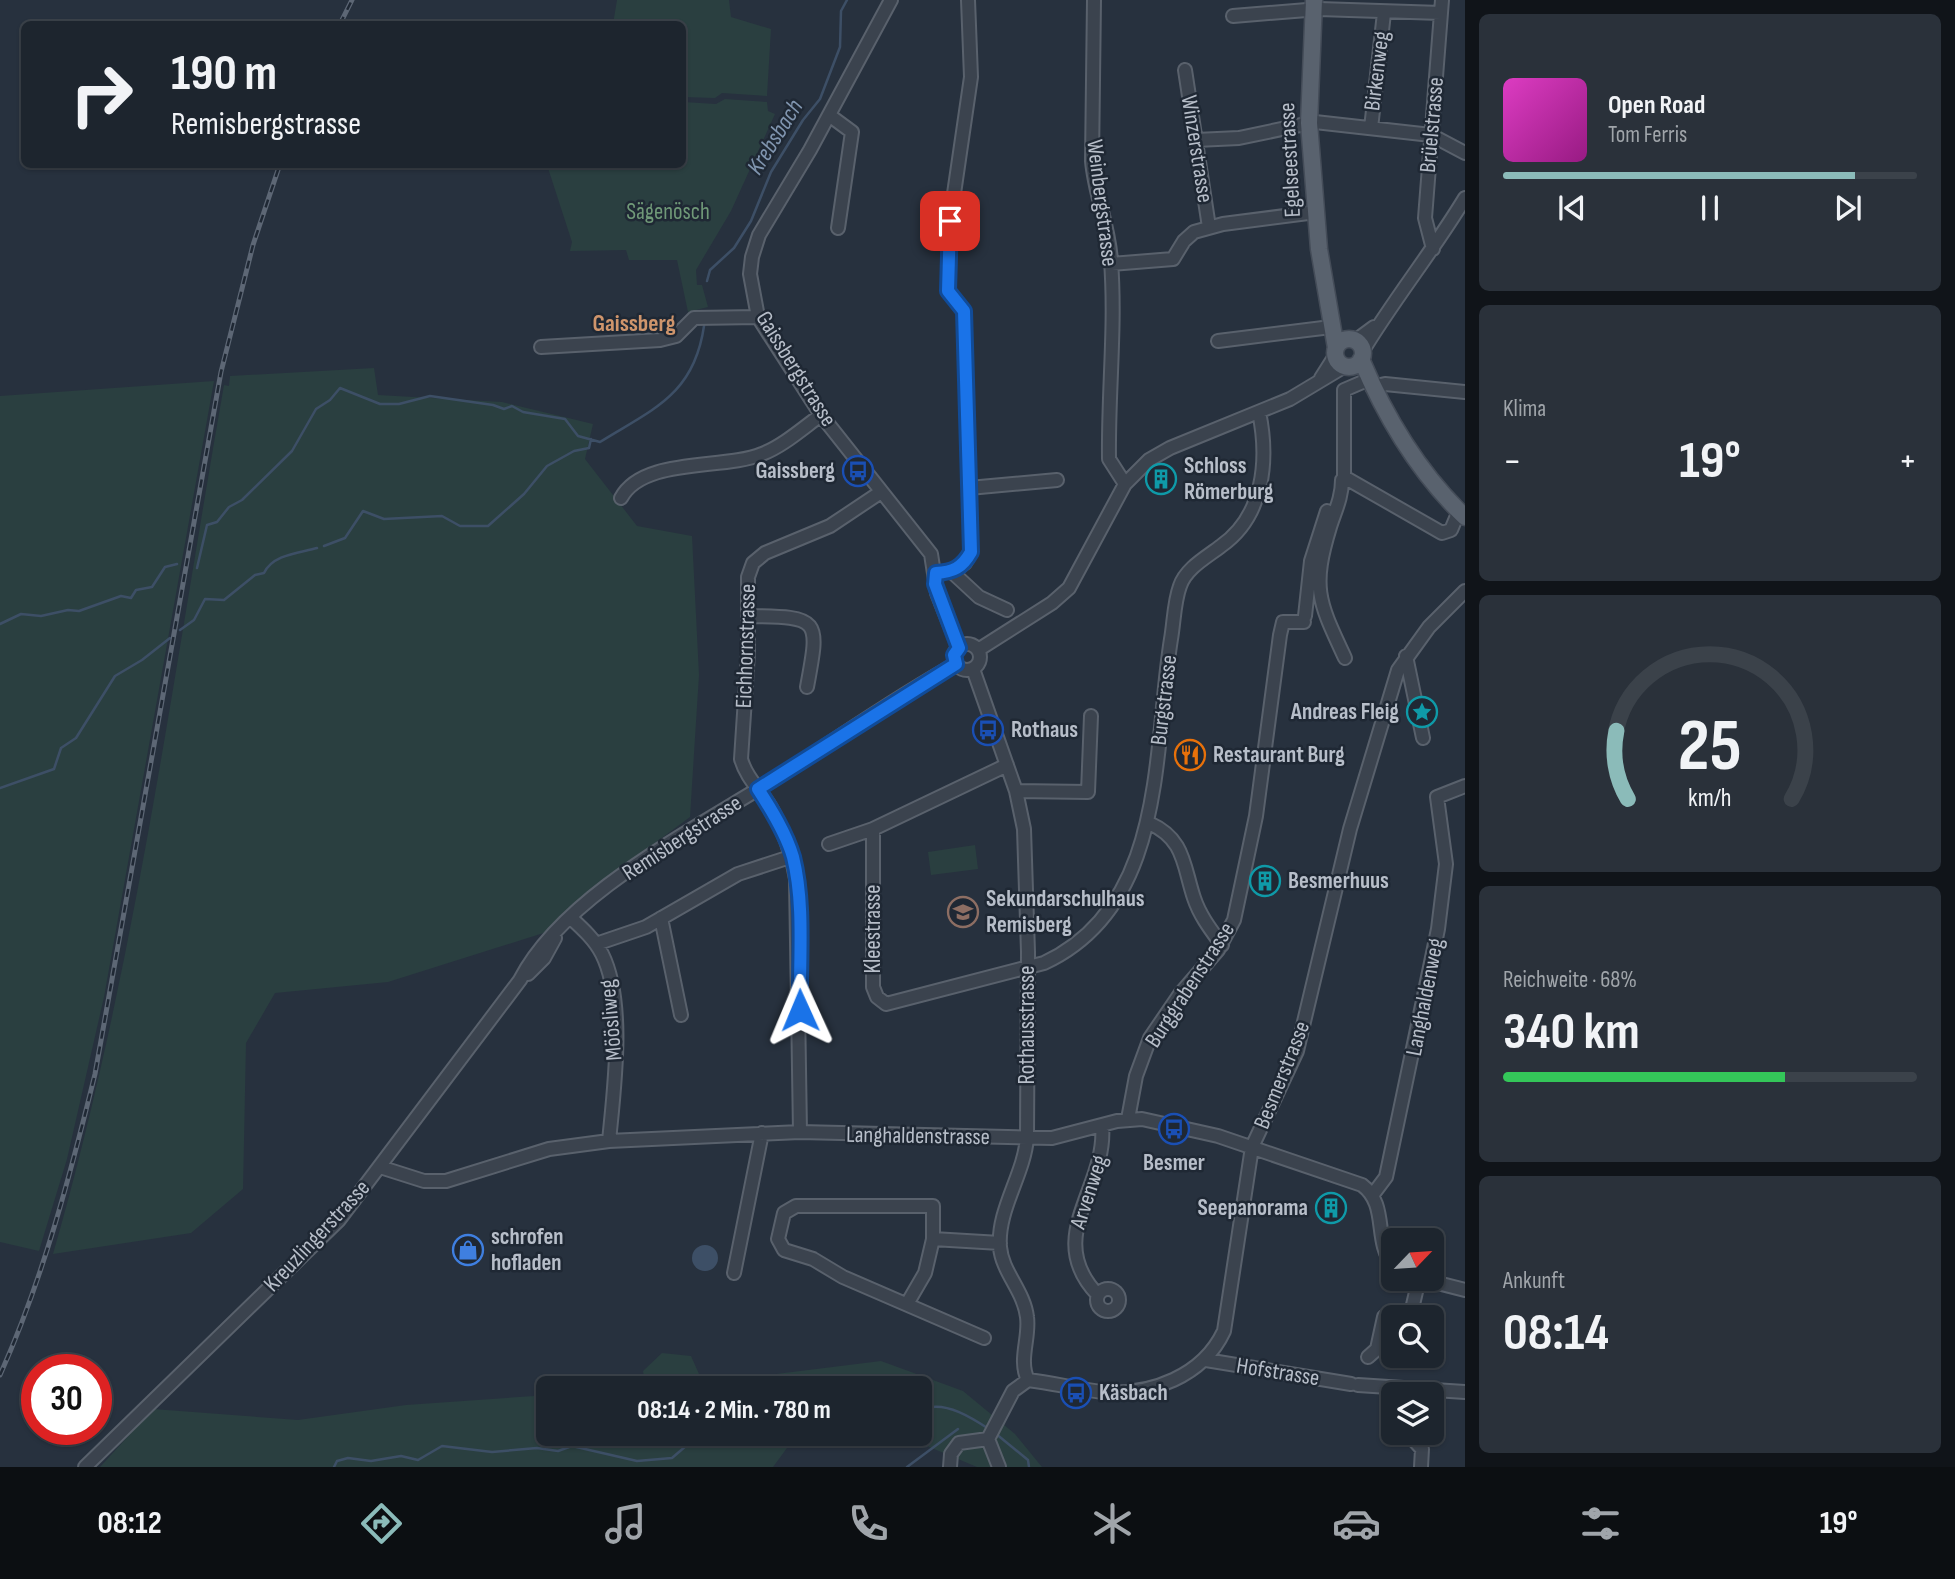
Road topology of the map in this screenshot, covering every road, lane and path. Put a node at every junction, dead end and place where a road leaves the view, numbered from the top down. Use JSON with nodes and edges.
{"nodes":[{"id":1,"x":891,"y":0,"type":"edge"},
{"id":2,"x":968,"y":0,"type":"edge"},
{"id":3,"x":1094,"y":0,"type":"edge"},
{"id":4,"x":1314,"y":5,"type":"edge"},
{"id":5,"x":1442,"y":6,"type":"edge"},
{"id":6,"x":1384,"y":13,"type":"junction"},
{"id":7,"x":1233,"y":16,"type":"dead end"},
{"id":8,"x":1185,"y":70,"type":"dead end"},
{"id":9,"x":830,"y":115,"type":"junction"},
{"id":10,"x":1308,"y":122,"type":"junction"},
{"id":11,"x":1371,"y":128,"type":"junction"},
{"id":12,"x":1431,"y":135,"type":"junction"},
{"id":13,"x":1196,"y":141,"type":"junction"},
{"id":14,"x":1465,"y":153,"type":"edge"},
{"id":15,"x":1465,"y":198,"type":"edge"},
{"id":16,"x":1316,"y":212,"type":"junction"},
{"id":17,"x":1209,"y":227,"type":"junction"},
{"id":18,"x":838,"y":228,"type":"dead end"},
{"id":19,"x":1433,"y":249,"type":"junction"},
{"id":20,"x":1111,"y":264,"type":"junction"},
{"id":21,"x":758,"y":317,"type":"junction"},
{"id":22,"x":1331,"y":322,"type":"junction"},
{"id":23,"x":1218,"y":341,"type":"dead end"},
{"id":24,"x":541,"y":348,"type":"dead end"},
{"id":25,"x":1349,"y":354,"type":"junction"},
{"id":26,"x":1369,"y":384,"type":"junction"},
{"id":27,"x":1465,"y":392,"type":"edge"},
{"id":28,"x":1259,"y":412,"type":"junction"},
{"id":29,"x":821,"y":415,"type":"junction"},
{"id":30,"x":1343,"y":478,"type":"junction"},
{"id":31,"x":1057,"y":480,"type":"dead end"},
{"id":32,"x":1125,"y":484,"type":"junction"},
{"id":33,"x":969,"y":488,"type":"junction"},
{"id":34,"x":881,"y":492,"type":"junction"},
{"id":35,"x":621,"y":499,"type":"dead end"},
{"id":36,"x":1463,"y":512,"type":"edge"},
{"id":37,"x":952,"y":572,"type":"junction"},
{"id":38,"x":936,"y":573,"type":"junction"},
{"id":39,"x":1465,"y":591,"type":"edge"},
{"id":40,"x":1007,"y":610,"type":"dead end"},
{"id":41,"x":750,"y":616,"type":"junction"},
{"id":42,"x":959,"y":648,"type":"junction"},
{"id":43,"x":978,"y":650,"type":"junction"},
{"id":44,"x":1406,"y":656,"type":"junction"},
{"id":45,"x":1345,"y":658,"type":"dead end"},
{"id":46,"x":956,"y":664,"type":"junction"},
{"id":47,"x":973,"y":669,"type":"junction"},
{"id":48,"x":807,"y":687,"type":"dead end"},
{"id":49,"x":1090,"y":716,"type":"dead end"},
{"id":50,"x":1423,"y":738,"type":"dead end"},
{"id":51,"x":1007,"y":765,"type":"junction"},
{"id":52,"x":1465,"y":786,"type":"edge"},
{"id":53,"x":758,"y":789,"type":"junction"},
{"id":54,"x":1016,"y":791,"type":"junction"},
{"id":55,"x":1149,"y":823,"type":"junction"},
{"id":56,"x":873,"y":829,"type":"junction"},
{"id":57,"x":829,"y":844,"type":"dead end"},
{"id":58,"x":793,"y":856,"type":"junction"},
{"id":59,"x":571,"y":918,"type":"junction"},
{"id":60,"x":661,"y":918,"type":"junction"},
{"id":61,"x":596,"y":944,"type":"junction"},
{"id":62,"x":1222,"y":945,"type":"junction"},
{"id":63,"x":1028,"y":968,"type":"junction"},
{"id":64,"x":520,"y":980,"type":"joint"},
{"id":65,"x":681,"y":1015,"type":"dead end"},
{"id":66,"x":1128,"y":1119,"type":"junction"},
{"id":67,"x":1102,"y":1125,"type":"junction"},
{"id":68,"x":800,"y":1132,"type":"junction"},
{"id":69,"x":762,"y":1133,"type":"junction"},
{"id":70,"x":1027,"y":1138,"type":"junction"},
{"id":71,"x":609,"y":1141,"type":"junction"},
{"id":72,"x":1252,"y":1147,"type":"junction"},
{"id":73,"x":380,"y":1167,"type":"junction"},
{"id":74,"x":1374,"y":1193,"type":"junction"},
{"id":75,"x":1381,"y":1231,"type":"edge"},
{"id":76,"x":933,"y":1239,"type":"junction"},
{"id":77,"x":1000,"y":1243,"type":"junction"},
{"id":78,"x":734,"y":1273,"type":"dead end"},
{"id":79,"x":1444,"y":1285,"type":"edge"},
{"id":80,"x":1465,"y":1290,"type":"edge"},
{"id":81,"x":1417,"y":1292,"type":"edge"},
{"id":82,"x":1098,"y":1295,"type":"dead end"},
{"id":83,"x":907,"y":1304,"type":"junction"},
{"id":84,"x":984,"y":1338,"type":"dead end"},
{"id":85,"x":1368,"y":1357,"type":"dead end"},
{"id":86,"x":1206,"y":1360,"type":"junction"},
{"id":87,"x":1028,"y":1380,"type":"junction"},
{"id":88,"x":1381,"y":1389,"type":"edge"},
{"id":89,"x":1444,"y":1392,"type":"edge"},
{"id":90,"x":1465,"y":1392,"type":"edge"},
{"id":91,"x":991,"y":1433,"type":"junction"},
{"id":92,"x":1419,"y":1445,"type":"edge"},
{"id":93,"x":85,"y":1467,"type":"edge"},
{"id":94,"x":950,"y":1467,"type":"edge"},
{"id":95,"x":999,"y":1467,"type":"edge"},
{"id":96,"x":1421,"y":1467,"type":"edge"}],
"edges":[{"from":1,"to":9,"type":"street","name":"Gaissbergstrasse"},
{"from":2,"to":33,"type":"street"},
{"from":3,"to":20,"type":"street","name":"Weinbergstrasse"},
{"from":4,"to":6,"type":"street"},
{"from":4,"to":7,"type":"street"},
{"from":4,"to":10,"type":"main road","name":"Egelseestrasse"},
{"from":5,"to":6,"type":"street"},
{"from":5,"to":12,"type":"street","name":"Brüelstrasse"},
{"from":6,"to":11,"type":"street","name":"Birkenweg"},
{"from":8,"to":13,"type":"street","name":"Winzerstrasse"},
{"from":9,"to":18,"type":"street"},
{"from":9,"to":21,"type":"street","name":"Gaissbergstrasse"},
{"from":10,"to":11,"type":"street"},
{"from":10,"to":13,"type":"street"},
{"from":10,"to":16,"type":"main road","name":"Egelseestrasse"},
{"from":11,"to":12,"type":"street"},
{"from":12,"to":14,"type":"street"},
{"from":12,"to":19,"type":"street","name":"Brüelstrasse"},
{"from":13,"to":17,"type":"street","name":"Winzerstrasse"},
{"from":15,"to":19,"type":"street"},
{"from":16,"to":17,"type":"street"},
{"from":16,"to":22,"type":"main road","name":"Egelseestrasse"},
{"from":17,"to":20,"type":"street"},
{"from":19,"to":25,"type":"street"},
{"from":20,"to":32,"type":"street","name":"Weinbergstrasse"},
{"from":21,"to":24,"type":"street"},
{"from":21,"to":29,"type":"street","name":"Gaissbergstrasse"},
{"from":22,"to":23,"type":"street"},
{"from":22,"to":25,"type":"main road","name":"Egelseestrasse"},
{"from":25,"to":26,"type":"main road","name":"Egelseestrasse"},
{"from":25,"to":28,"type":"street"},
{"from":26,"to":27,"type":"street"},
{"from":26,"to":30,"type":"street"},
{"from":26,"to":36,"type":"main road","name":"Egelseestrasse"},
{"from":28,"to":32,"type":"street"},
{"from":28,"to":55,"type":"street","name":"Burgstrasse"},
{"from":29,"to":34,"type":"street","name":"Gaissbergstrasse"},
{"from":29,"to":35,"type":"street"},
{"from":30,"to":36,"type":"street"},
{"from":30,"to":45,"type":"street"},
{"from":30,"to":62,"type":"street","name":"Burggrabenstrasse"},
{"from":31,"to":33,"type":"street"},
{"from":32,"to":43,"type":"street"},
{"from":33,"to":37,"type":"street"},
{"from":34,"to":38,"type":"street","name":"Gaissbergstrasse"},
{"from":34,"to":41,"type":"street","name":"Eichhornstrasse"},
{"from":37,"to":38,"type":"street"},
{"from":37,"to":40,"type":"street"},
{"from":38,"to":42,"type":"street","name":"Gaissbergstrasse"},
{"from":39,"to":44,"type":"street","name":"Besmerstrasse"},
{"from":41,"to":48,"type":"street"},
{"from":41,"to":53,"type":"street","name":"Eichhornstrasse"},
{"from":42,"to":43,"type":"street"},
{"from":42,"to":46,"type":"street"},
{"from":43,"to":47,"type":"street"},
{"from":44,"to":50,"type":"street"},
{"from":44,"to":72,"type":"street","name":"Besmerstrasse"},
{"from":46,"to":47,"type":"street"},
{"from":46,"to":53,"type":"street","name":"Remisbergstrasse"},
{"from":47,"to":51,"type":"street","name":"Rothausstrasse"},
{"from":49,"to":54,"type":"street"},
{"from":51,"to":54,"type":"street","name":"Rothausstrasse"},
{"from":51,"to":56,"type":"street"},
{"from":52,"to":74,"type":"street","name":"Langhaldenweg"},
{"from":53,"to":58,"type":"street","name":"Eichhornstrasse"},
{"from":53,"to":59,"type":"street","name":"Remisbergstrasse"},
{"from":54,"to":63,"type":"street","name":"Rothausstrasse"},
{"from":55,"to":62,"type":"street"},
{"from":55,"to":63,"type":"street","name":"Burgstrasse"},
{"from":56,"to":57,"type":"street"},
{"from":56,"to":63,"type":"street","name":"Kleestrasse"},
{"from":58,"to":60,"type":"street"},
{"from":58,"to":68,"type":"street","name":"Eichhornstrasse"},
{"from":59,"to":61,"type":"street"},
{"from":59,"to":64,"type":"street","name":"Remisbergstrasse"},
{"from":60,"to":61,"type":"street"},
{"from":60,"to":65,"type":"street"},
{"from":61,"to":71,"type":"street","name":"Möösliweg"},
{"from":62,"to":66,"type":"street","name":"Burggrabenstrasse"},
{"from":63,"to":70,"type":"street","name":"Rothausstrasse"},
{"from":64,"to":73,"type":"street","name":"Kreuzlingerstrasse"},
{"from":66,"to":67,"type":"street","name":"Langhaldenstrasse"},
{"from":66,"to":72,"type":"street","name":"Langhaldenstrasse"},
{"from":67,"to":70,"type":"street","name":"Langhaldenstrasse"},
{"from":67,"to":82,"type":"street","name":"Arvenweg"},
{"from":68,"to":69,"type":"street","name":"Langhaldenstrasse"},
{"from":68,"to":70,"type":"street","name":"Langhaldenstrasse"},
{"from":69,"to":71,"type":"street","name":"Langhaldenstrasse"},
{"from":69,"to":78,"type":"street"},
{"from":70,"to":77,"type":"street","name":"Rothausstrasse"},
{"from":71,"to":73,"type":"street","name":"Langhaldenstrasse"},
{"from":72,"to":74,"type":"street","name":"Langhaldenstrasse"},
{"from":72,"to":86,"type":"street","name":"Besmerstrasse"},
{"from":73,"to":93,"type":"street","name":"Kreuzlingerstrasse"},
{"from":74,"to":75,"type":"street"},
{"from":76,"to":77,"type":"street"},
{"from":76,"to":83,"type":"street"},
{"from":76,"to":83,"type":"street"},
{"from":77,"to":87,"type":"street"},
{"from":79,"to":80,"type":"street"},
{"from":81,"to":85,"type":"street"},
{"from":83,"to":84,"type":"street"},
{"from":86,"to":87,"type":"street","name":"Besmerstrasse"},
{"from":86,"to":88,"type":"street","name":"Hofstrasse"},
{"from":87,"to":91,"type":"street"},
{"from":89,"to":90,"type":"street","name":"Hofstrasse"},
{"from":91,"to":94,"type":"street"},
{"from":91,"to":95,"type":"street"},
{"from":92,"to":96,"type":"street"}]}
